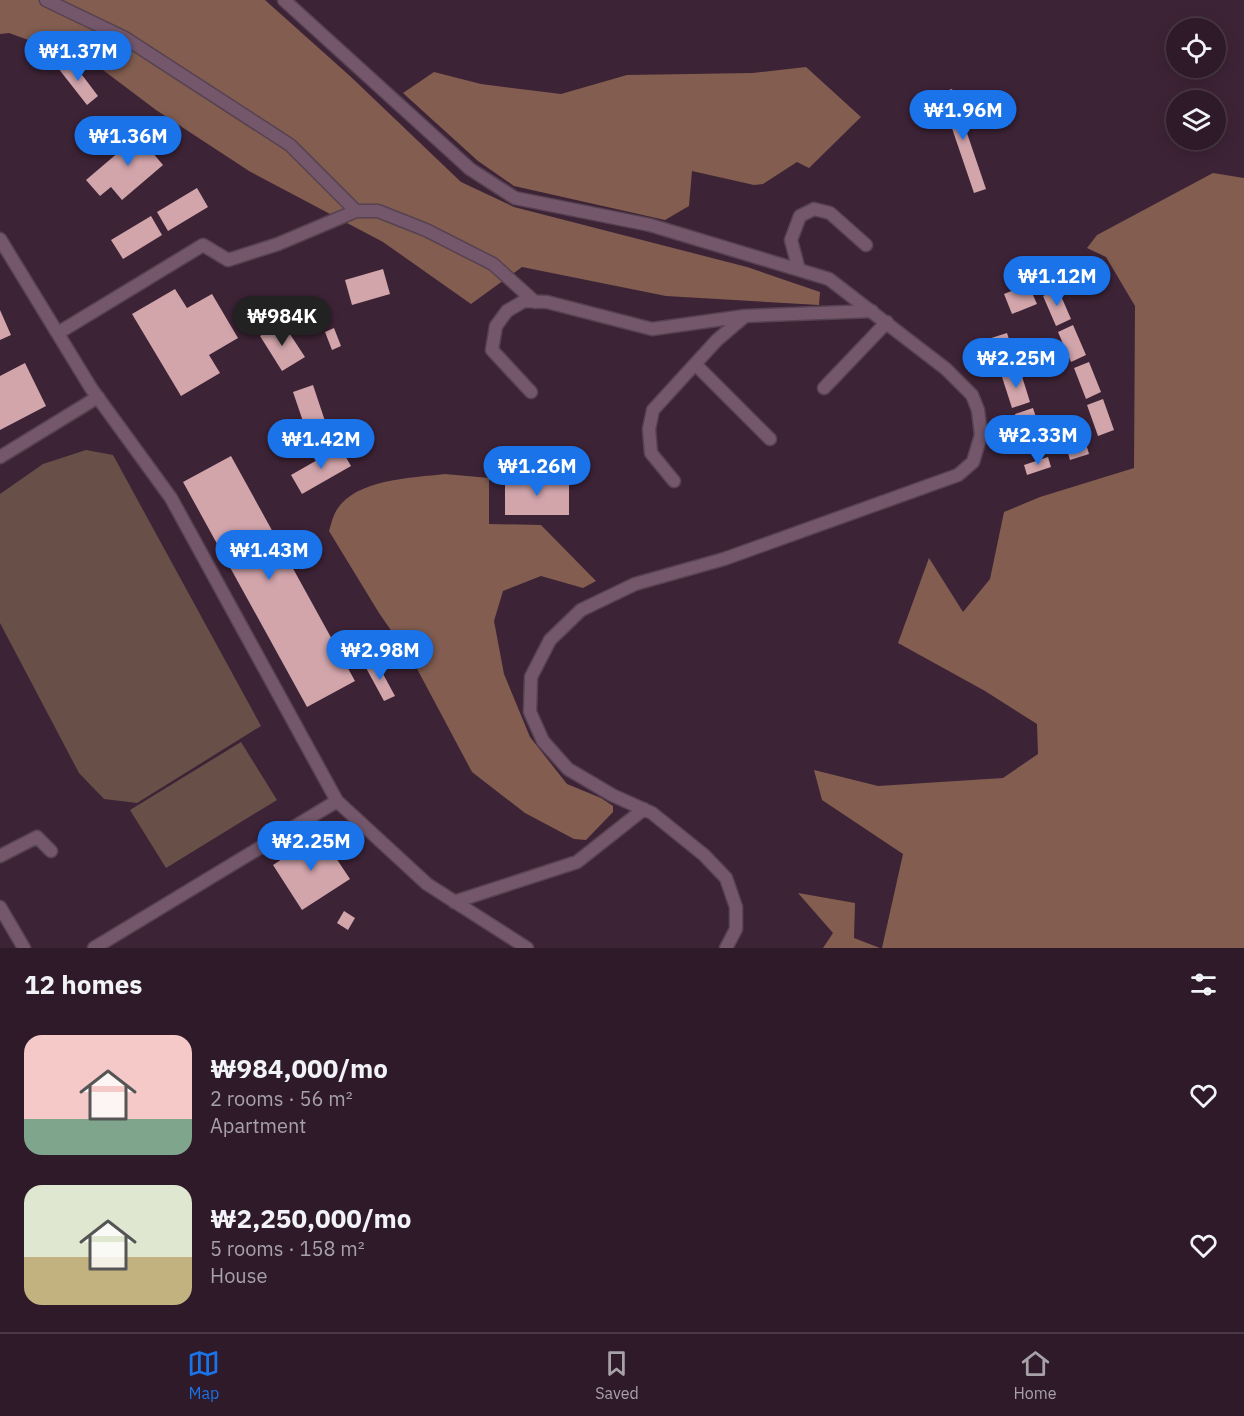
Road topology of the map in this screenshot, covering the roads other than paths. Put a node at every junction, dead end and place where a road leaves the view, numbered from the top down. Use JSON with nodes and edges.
{"nodes":[{"id":1,"x":46,"y":0,"type":"edge"},
{"id":2,"x":284,"y":0,"type":"edge"},
{"id":3,"x":356,"y":211,"type":"junction"},
{"id":4,"x":0,"y":239,"type":"edge"},
{"id":5,"x":866,"y":245,"type":"dead end"},
{"id":6,"x":4,"y":254,"type":"edge"},
{"id":7,"x":799,"y":270,"type":"junction"},
{"id":8,"x":535,"y":302,"type":"junction"},
{"id":9,"x":872,"y":311,"type":"junction"},
{"id":10,"x":745,"y":316,"type":"junction"},
{"id":11,"x":887,"y":322,"type":"junction"},
{"id":12,"x":58,"y":333,"type":"junction"},
{"id":13,"x":695,"y":364,"type":"junction"},
{"id":14,"x":824,"y":388,"type":"dead end"},
{"id":15,"x":531,"y":392,"type":"dead end"},
{"id":16,"x":98,"y":397,"type":"junction"},
{"id":17,"x":770,"y":439,"type":"dead end"},
{"id":18,"x":0,"y":457,"type":"edge"},
{"id":19,"x":674,"y":482,"type":"dead end"},
{"id":20,"x":337,"y":801,"type":"junction"},
{"id":21,"x":644,"y":810,"type":"junction"},
{"id":22,"x":51,"y":851,"type":"dead end"},
{"id":23,"x":0,"y":856,"type":"edge"},
{"id":24,"x":454,"y":902,"type":"junction"},
{"id":25,"x":0,"y":908,"type":"edge"},
{"id":26,"x":11,"y":926,"type":"junction"},
{"id":27,"x":0,"y":935,"type":"edge"},
{"id":28,"x":24,"y":948,"type":"edge"},
{"id":29,"x":94,"y":948,"type":"edge"},
{"id":30,"x":527,"y":948,"type":"edge"},
{"id":31,"x":726,"y":948,"type":"edge"}],
"edges":[{"from":1,"to":3,"type":"lane"},
{"from":2,"to":7,"type":"lane"},
{"from":3,"to":8,"type":"lane"},
{"from":3,"to":12,"type":"lane"},
{"from":4,"to":6,"type":"lane"},
{"from":5,"to":7,"type":"lane"},
{"from":6,"to":12,"type":"lane"},
{"from":7,"to":9,"type":"lane"},
{"from":8,"to":10,"type":"lane"},
{"from":8,"to":15,"type":"lane"},
{"from":9,"to":10,"type":"lane"},
{"from":9,"to":11,"type":"lane"},
{"from":10,"to":13,"type":"lane"},
{"from":11,"to":14,"type":"lane"},
{"from":11,"to":21,"type":"lane"},
{"from":12,"to":16,"type":"lane"},
{"from":13,"to":17,"type":"lane"},
{"from":13,"to":19,"type":"lane"},
{"from":16,"to":18,"type":"lane"},
{"from":16,"to":20,"type":"lane"},
{"from":20,"to":24,"type":"lane"},
{"from":20,"to":29,"type":"lane"},
{"from":21,"to":24,"type":"lane"},
{"from":21,"to":31,"type":"lane"},
{"from":22,"to":23,"type":"lane"},
{"from":24,"to":30,"type":"lane"},
{"from":25,"to":26,"type":"lane"},
{"from":26,"to":27,"type":"lane"},
{"from":26,"to":28,"type":"lane"}]}
